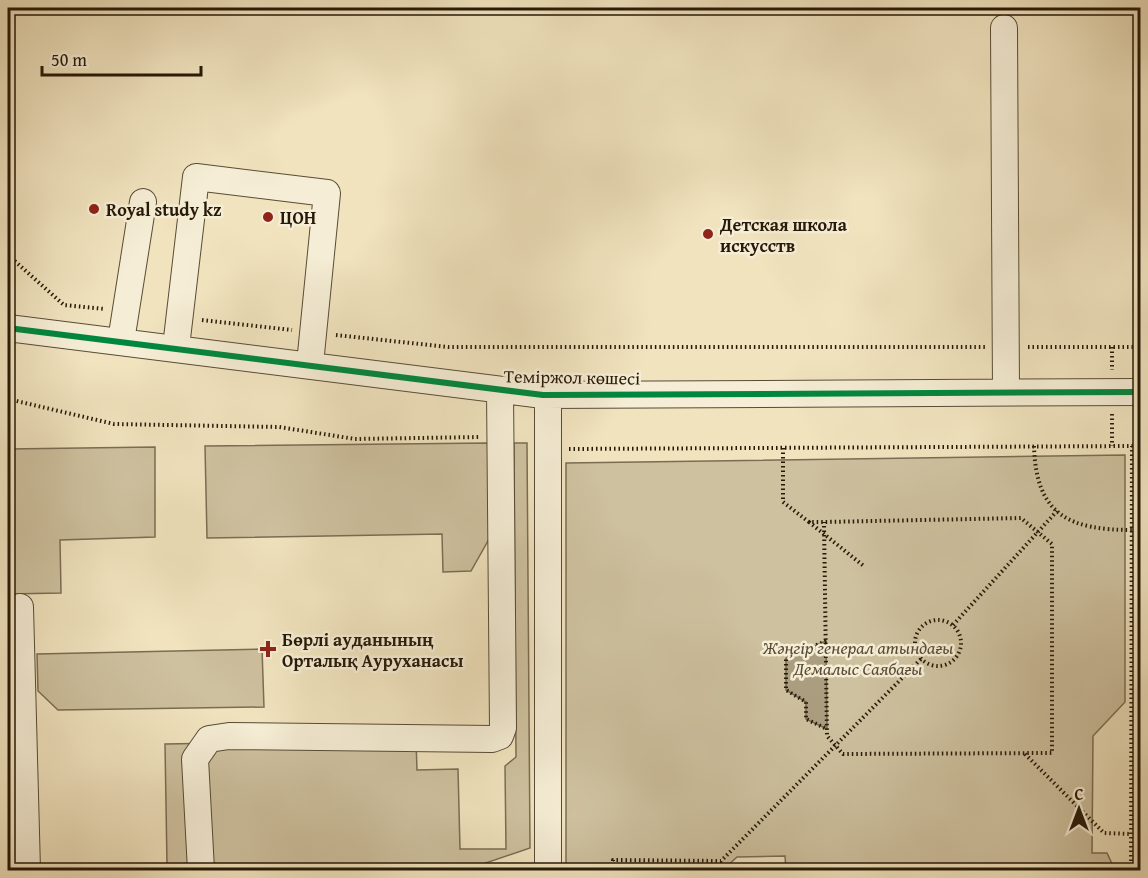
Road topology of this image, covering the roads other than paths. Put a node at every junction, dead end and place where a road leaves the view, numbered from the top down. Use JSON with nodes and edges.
{"nodes":[{"id":1,"x":1004,"y":28,"type":"dead end"},
{"id":2,"x":143,"y":202,"type":"dead end"},
{"id":3,"x":8,"y":328,"type":"edge"},
{"id":4,"x":121,"y":341,"type":"junction"},
{"id":5,"x":176,"y":347,"type":"junction"},
{"id":6,"x":310,"y":364,"type":"junction"},
{"id":7,"x":500,"y":391,"type":"junction"},
{"id":8,"x":1006,"y":391,"type":"junction"},
{"id":9,"x":1140,"y":392,"type":"edge"},
{"id":10,"x":548,"y":394,"type":"junction"},
{"id":11,"x":20,"y":607,"type":"dead end"},
{"id":12,"x":27,"y":870,"type":"edge"},
{"id":13,"x":201,"y":870,"type":"edge"},
{"id":14,"x":548,"y":870,"type":"edge"}],
"edges":[{"from":1,"to":8,"type":"street"},
{"from":2,"to":4,"type":"street"},
{"from":3,"to":4,"type":"street","name":"Теміржол көшесі"},
{"from":4,"to":5,"type":"street","name":"Теміржол көшесі"},
{"from":5,"to":6,"type":"street","name":"Теміржол көшесі"},
{"from":5,"to":6,"type":"street"},
{"from":6,"to":7,"type":"street","name":"Теміржол көшесі"},
{"from":7,"to":10,"type":"street","name":"Теміржол көшесі"},
{"from":7,"to":13,"type":"street"},
{"from":8,"to":9,"type":"street","name":"Теміржол көшесі"},
{"from":8,"to":10,"type":"street","name":"Теміржол көшесі"},
{"from":10,"to":14,"type":"street"},
{"from":11,"to":12,"type":"street"}]}
